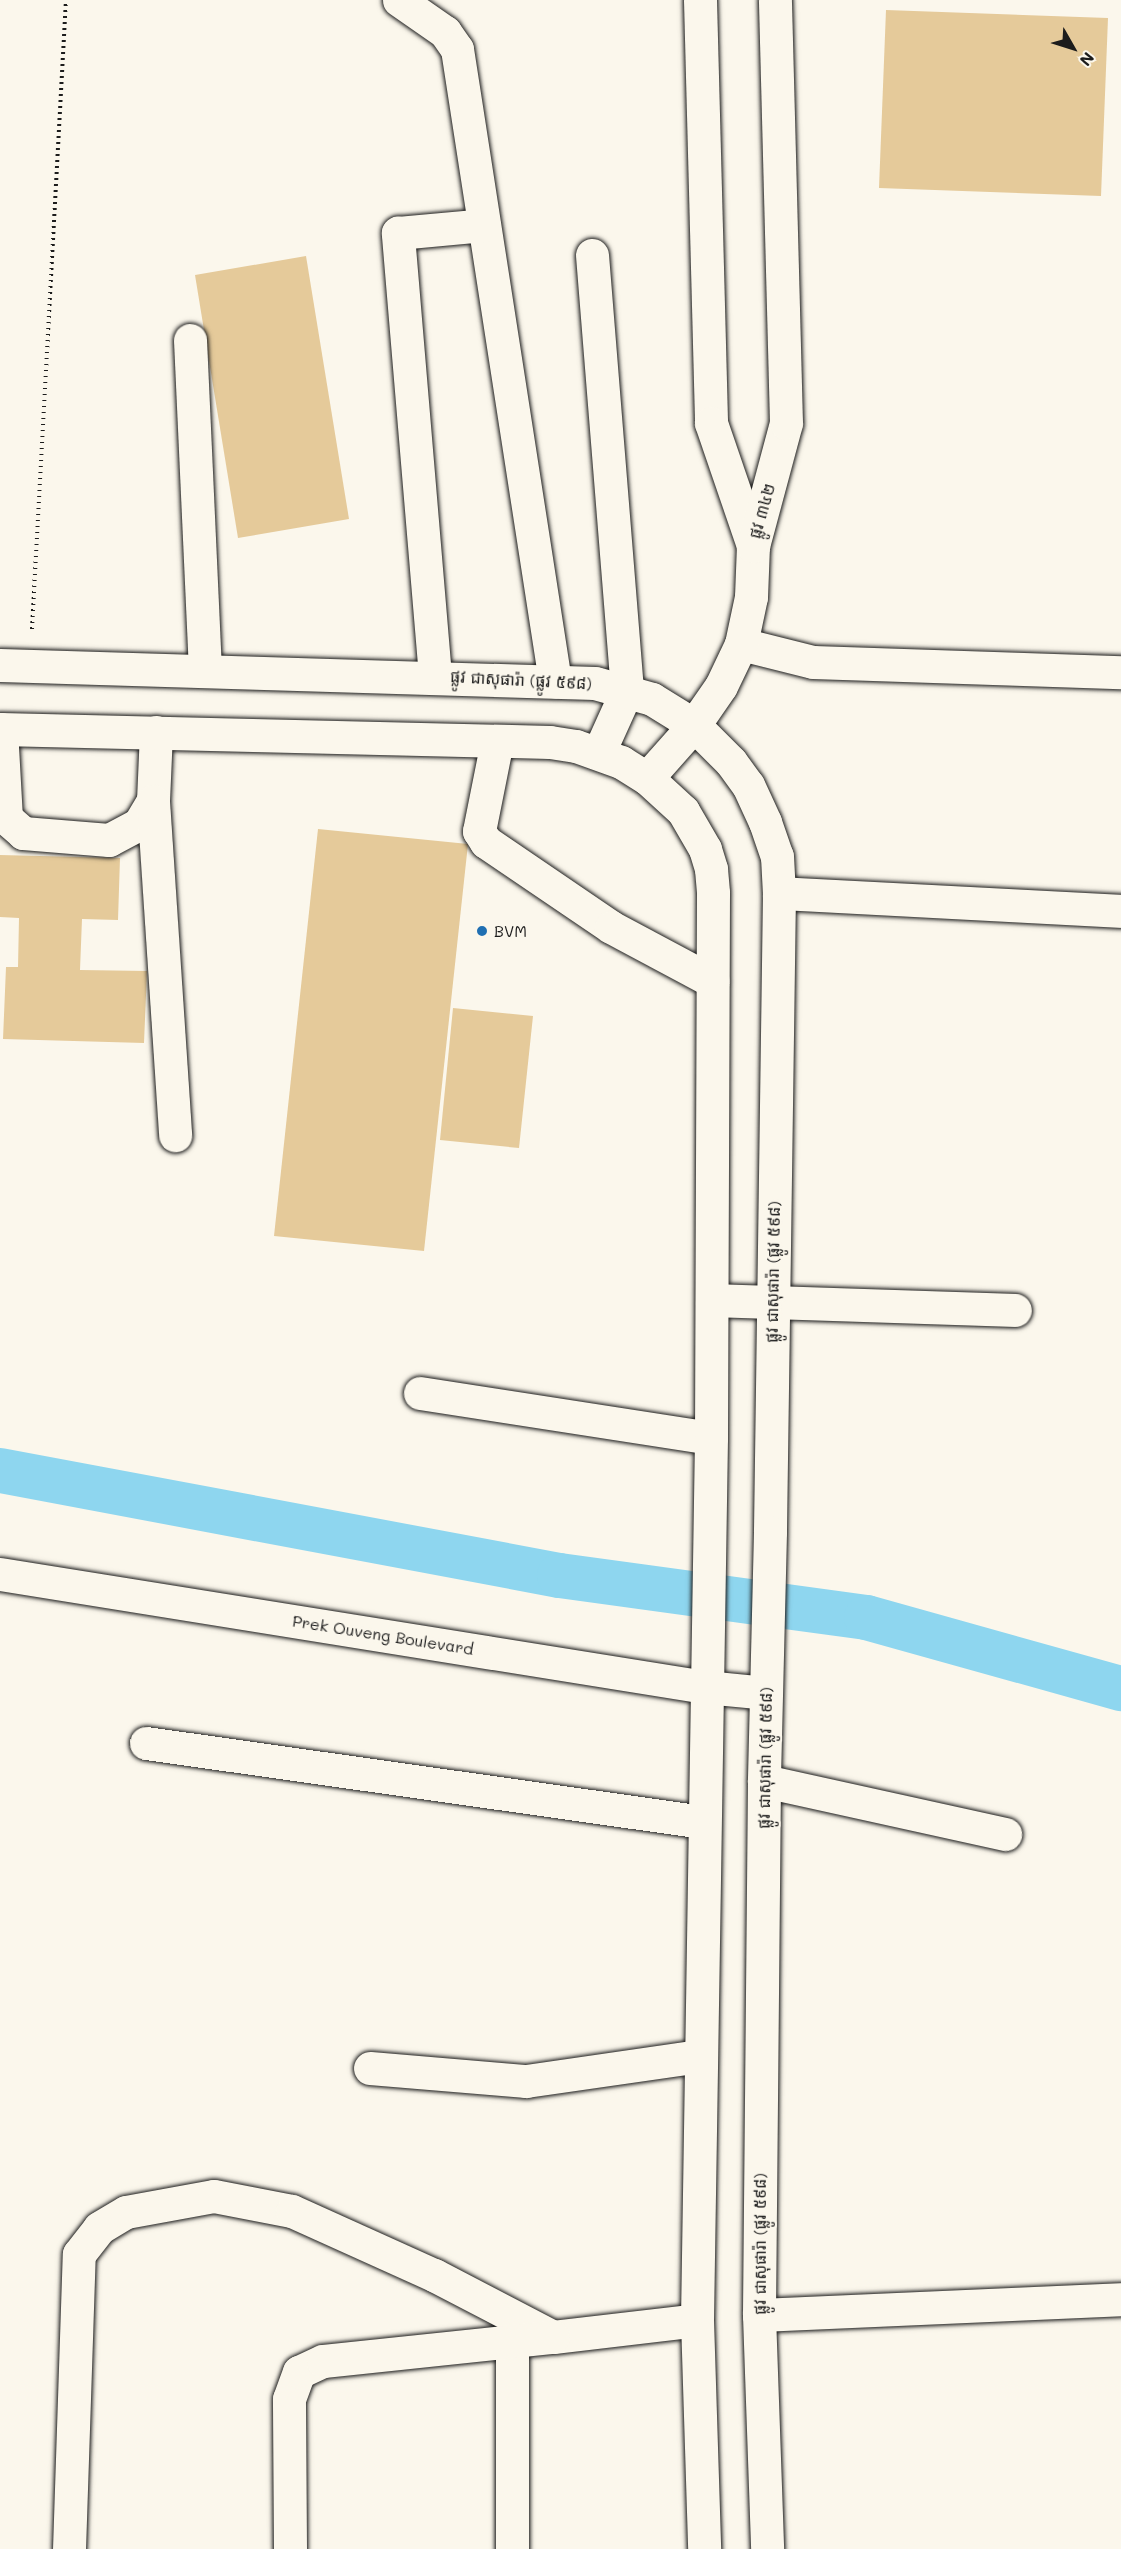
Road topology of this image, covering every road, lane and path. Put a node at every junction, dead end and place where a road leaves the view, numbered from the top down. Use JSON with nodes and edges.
{"nodes":[{"id":1,"x":66,"y":0,"type":"edge"},
{"id":2,"x":399,"y":0,"type":"edge"},
{"id":3,"x":700,"y":0,"type":"edge"},
{"id":4,"x":775,"y":0,"type":"edge"},
{"id":5,"x":484,"y":225,"type":"junction"},
{"id":6,"x":592,"y":255,"type":"dead end"},
{"id":7,"x":190,"y":340,"type":"dead end"},
{"id":8,"x":753,"y":546,"type":"junction"},
{"id":9,"x":741,"y":644,"type":"junction"},
{"id":10,"x":15,"y":665,"type":"edge"},
{"id":11,"x":205,"y":671,"type":"junction"},
{"id":12,"x":1121,"y":672,"type":"edge"},
{"id":13,"x":435,"y":676,"type":"junction"},
{"id":14,"x":555,"y":681,"type":"junction"},
{"id":15,"x":627,"y":690,"type":"junction"},
{"id":16,"x":694,"y":726,"type":"junction"},
{"id":17,"x":0,"y":729,"type":"edge"},
{"id":18,"x":156,"y":732,"type":"junction"},
{"id":19,"x":497,"y":741,"type":"junction"},
{"id":20,"x":599,"y":752,"type":"junction"},
{"id":21,"x":648,"y":778,"type":"junction"},
{"id":22,"x":153,"y":801,"type":"junction"},
{"id":23,"x":779,"y":893,"type":"junction"},
{"id":24,"x":1121,"y":911,"type":"edge"},
{"id":25,"x":712,"y":981,"type":"junction"},
{"id":26,"x":175,"y":1135,"type":"dead end"},
{"id":27,"x":712,"y":1300,"type":"junction"},
{"id":28,"x":772,"y":1300,"type":"junction"},
{"id":29,"x":1016,"y":1310,"type":"dead end"},
{"id":30,"x":420,"y":1393,"type":"dead end"},
{"id":31,"x":711,"y":1438,"type":"junction"},
{"id":32,"x":0,"y":1574,"type":"edge"},
{"id":33,"x":705,"y":1673,"type":"junction"},
{"id":34,"x":766,"y":1680,"type":"junction"},
{"id":35,"x":147,"y":1743,"type":"dead end"},
{"id":36,"x":764,"y":1781,"type":"junction"},
{"id":37,"x":703,"y":1822,"type":"junction"},
{"id":38,"x":1005,"y":1834,"type":"dead end"},
{"id":39,"x":700,"y":2056,"type":"junction"},
{"id":40,"x":370,"y":2068,"type":"dead end"},
{"id":41,"x":1121,"y":2299,"type":"edge"},
{"id":42,"x":759,"y":2315,"type":"junction"},
{"id":43,"x":697,"y":2319,"type":"junction"},
{"id":44,"x":553,"y":2337,"type":"junction"},
{"id":45,"x":512,"y":2341,"type":"junction"},
{"id":46,"x":69,"y":2549,"type":"edge"},
{"id":47,"x":290,"y":2549,"type":"edge"},
{"id":48,"x":512,"y":2549,"type":"edge"},
{"id":49,"x":704,"y":2549,"type":"edge"},
{"id":50,"x":767,"y":2549,"type":"edge"}],
"edges":[{"from":1,"to":10,"type":"path"},
{"from":2,"to":5,"type":"main road"},
{"from":3,"to":8,"type":"main road","name":"ផ្លូវ ៣៤២"},
{"from":4,"to":8,"type":"main road","name":"ផ្លូវ ៣៤២"},
{"from":5,"to":13,"type":"main road"},
{"from":5,"to":14,"type":"main road"},
{"from":6,"to":15,"type":"main road"},
{"from":7,"to":11,"type":"main road"},
{"from":8,"to":9,"type":"main road"},
{"from":9,"to":12,"type":"main road"},
{"from":9,"to":16,"type":"main road"},
{"from":10,"to":11,"type":"main road","name":"ផ្លូវ ជាសុផារ៉ា (ផ្លូវ ៥៩៨)"},
{"from":11,"to":13,"type":"main road","name":"ផ្លូវ ជាសុផារ៉ា (ផ្លូវ ៥៩៨)"},
{"from":13,"to":14,"type":"main road","name":"ផ្លូវ ជាសុផារ៉ា (ផ្លូវ ៥៩៨)"},
{"from":14,"to":15,"type":"main road","name":"ផ្លូវ ជាសុផារ៉ា (ផ្លូវ ៥៩៨)"},
{"from":15,"to":16,"type":"main road","name":"ផ្លូវ ជាសុផារ៉ា (ផ្លូវ ៥៩៨)"},
{"from":15,"to":20,"type":"main road"},
{"from":16,"to":21,"type":"main road"},
{"from":16,"to":23,"type":"main road","name":"ផ្លូវ ជាសុផារ៉ា (ផ្លូវ ៥៩៨)"},
{"from":17,"to":18,"type":"main road"},
{"from":17,"to":22,"type":"main road"},
{"from":18,"to":19,"type":"main road"},
{"from":18,"to":22,"type":"main road"},
{"from":19,"to":20,"type":"main road"},
{"from":19,"to":25,"type":"main road"},
{"from":20,"to":21,"type":"main road"},
{"from":21,"to":25,"type":"main road"},
{"from":22,"to":26,"type":"main road"},
{"from":23,"to":24,"type":"main road"},
{"from":23,"to":28,"type":"main road","name":"ផ្លូវ ជាសុផារ៉ា (ផ្លូវ ៥៩៨)"},
{"from":25,"to":27,"type":"main road"},
{"from":27,"to":28,"type":"main road"},
{"from":27,"to":31,"type":"main road"},
{"from":28,"to":29,"type":"main road"},
{"from":28,"to":34,"type":"main road","name":"ផ្លូវ ជាសុផារ៉ា (ផ្លូវ ៥៩៨)"},
{"from":30,"to":31,"type":"main road"},
{"from":31,"to":33,"type":"main road"},
{"from":32,"to":33,"type":"main road","name":"Prek Ouveng Boulevard"},
{"from":33,"to":34,"type":"main road","name":"Prek Ouveng Boulevard"},
{"from":33,"to":37,"type":"main road"},
{"from":34,"to":36,"type":"main road","name":"ផ្លូវ ជាសុផារ៉ា (ផ្លូវ ៥៩៨)"},
{"from":35,"to":37,"type":"main road"},
{"from":36,"to":38,"type":"main road"},
{"from":36,"to":42,"type":"main road","name":"ផ្លូវ ជាសុផារ៉ា (ផ្លូវ ៥៩៨)"},
{"from":37,"to":39,"type":"main road"},
{"from":39,"to":40,"type":"main road"},
{"from":39,"to":43,"type":"main road"},
{"from":41,"to":42,"type":"main road"},
{"from":42,"to":50,"type":"main road","name":"ផ្លូវ ជាសុផារ៉ា (ផ្លូវ ៥៩៨)"},
{"from":43,"to":44,"type":"main road"},
{"from":43,"to":49,"type":"main road"},
{"from":44,"to":45,"type":"main road"},
{"from":44,"to":46,"type":"main road"},
{"from":45,"to":47,"type":"main road"},
{"from":45,"to":48,"type":"main road"}]}
